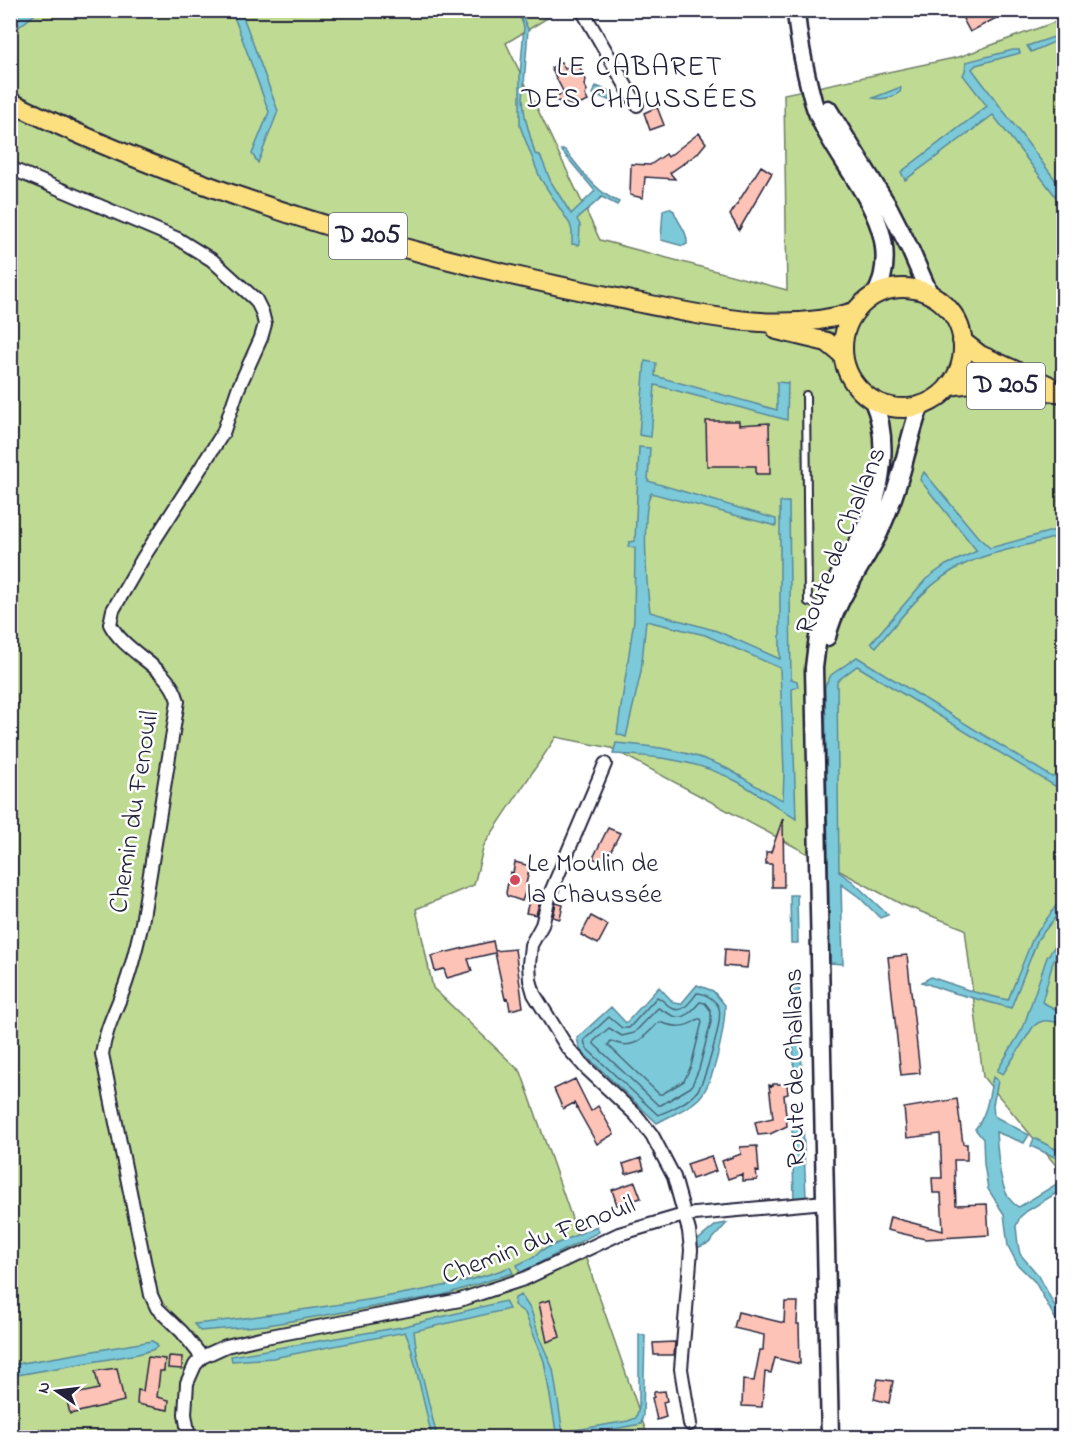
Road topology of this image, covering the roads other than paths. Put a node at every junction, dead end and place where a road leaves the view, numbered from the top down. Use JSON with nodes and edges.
{"nodes":[{"id":1,"x":582,"y":10,"type":"edge"},
{"id":2,"x":796,"y":10,"type":"edge"},
{"id":3,"x":10,"y":102,"type":"edge"},
{"id":4,"x":636,"y":105,"type":"dead end"},
{"id":5,"x":843,"y":146,"type":"junction"},
{"id":6,"x":10,"y":168,"type":"edge"},
{"id":7,"x":876,"y":294,"type":"junction"},
{"id":8,"x":930,"y":295,"type":"junction"},
{"id":9,"x":854,"y":312,"type":"junction"},
{"id":10,"x":741,"y":320,"type":"junction"},
{"id":11,"x":962,"y":341,"type":"junction"},
{"id":12,"x":843,"y":355,"type":"junction"},
{"id":13,"x":950,"y":386,"type":"junction"},
{"id":14,"x":1064,"y":393,"type":"edge"},
{"id":15,"x":806,"y":395,"type":"dead end"},
{"id":16,"x":873,"y":401,"type":"junction"},
{"id":17,"x":921,"y":405,"type":"junction"},
{"id":18,"x":826,"y":607,"type":"junction"},
{"id":19,"x":814,"y":697,"type":"junction"},
{"id":20,"x":605,"y":764,"type":"dead end"},
{"id":21,"x":825,"y":1202,"type":"junction"},
{"id":22,"x":684,"y":1215,"type":"junction"},
{"id":23,"x":202,"y":1357,"type":"junction"},
{"id":24,"x":690,"y":1424,"type":"dead end"},
{"id":25,"x":1064,"y":1427,"type":"edge"},
{"id":26,"x":189,"y":1437,"type":"edge"},
{"id":27,"x":830,"y":1437,"type":"edge"},
{"id":28,"x":1060,"y":1437,"type":"edge"}],
"edges":[{"from":1,"to":4,"type":"street"},
{"from":2,"to":5,"type":"main road"},
{"from":3,"to":10,"type":"main road","number":"D 205"},
{"from":5,"to":7,"type":"main road"},
{"from":5,"to":8,"type":"main road"},
{"from":6,"to":23,"type":"street","name":"Chemin du Fenouil"},
{"from":7,"to":8,"type":"main road"},
{"from":7,"to":9,"type":"main road"},
{"from":8,"to":11,"type":"main road"},
{"from":9,"to":10,"type":"main road","number":"D 205"},
{"from":9,"to":12,"type":"main road"},
{"from":10,"to":12,"type":"main road","number":"D 205"},
{"from":11,"to":13,"type":"main road"},
{"from":11,"to":14,"type":"main road","number":"D 205"},
{"from":12,"to":16,"type":"main road"},
{"from":13,"to":14,"type":"main road","number":"D 205"},
{"from":13,"to":17,"type":"main road"},
{"from":15,"to":18,"type":"lane"},
{"from":16,"to":17,"type":"main road"},
{"from":16,"to":18,"type":"main road","name":"Route de Challans"},
{"from":17,"to":19,"type":"main road","name":"Route de Challans"},
{"from":18,"to":19,"type":"main road","name":"Route de Challans"},
{"from":19,"to":21,"type":"main road","name":"Route de Challans"},
{"from":20,"to":22,"type":"street"},
{"from":21,"to":22,"type":"street","name":"Chemin du Fenouil"},
{"from":21,"to":27,"type":"main road","name":"Route de Challans"},
{"from":22,"to":23,"type":"street","name":"Chemin du Fenouil"},
{"from":22,"to":24,"type":"street"},
{"from":23,"to":26,"type":"street"},
{"from":25,"to":28,"type":"street"}]}
